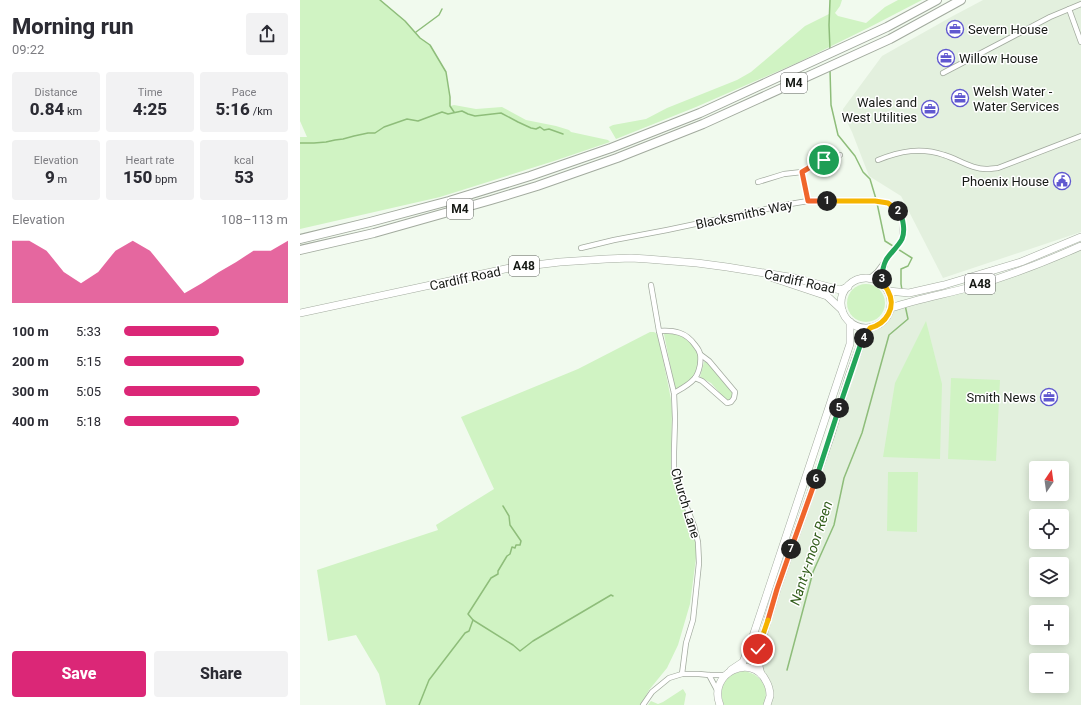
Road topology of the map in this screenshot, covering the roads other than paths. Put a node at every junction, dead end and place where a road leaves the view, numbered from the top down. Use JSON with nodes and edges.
{"nodes":[{"id":1,"x":937,"y":0,"type":"edge"},
{"id":2,"x":961,"y":0,"type":"edge"},
{"id":3,"x":1081,"y":4,"type":"edge"},
{"id":4,"x":1069,"y":9,"type":"junction"},
{"id":5,"x":1081,"y":42,"type":"edge"},
{"id":6,"x":943,"y":73,"type":"dead end"},
{"id":7,"x":1081,"y":136,"type":"edge"},
{"id":8,"x":840,"y":155,"type":"dead end"},
{"id":9,"x":878,"y":160,"type":"dead end"},
{"id":10,"x":802,"y":172,"type":"junction"},
{"id":11,"x":758,"y":182,"type":"dead end"},
{"id":12,"x":808,"y":201,"type":"junction"},
{"id":13,"x":1081,"y":237,"type":"edge"},
{"id":14,"x":300,"y":238,"type":"edge"},
{"id":15,"x":1081,"y":246,"type":"edge"},
{"id":16,"x":581,"y":248,"type":"dead end"},
{"id":17,"x":300,"y":250,"type":"edge"},
{"id":18,"x":886,"y":261,"type":"junction"},
{"id":19,"x":752,"y":271,"type":"junction"},
{"id":20,"x":869,"y":278,"type":"junction"},
{"id":21,"x":882,"y":284,"type":"junction"},
{"id":22,"x":651,"y":285,"type":"dead end"},
{"id":23,"x":848,"y":287,"type":"junction"},
{"id":24,"x":888,"y":291,"type":"junction"},
{"id":25,"x":891,"y":308,"type":"junction"},
{"id":26,"x":842,"y":310,"type":"junction"},
{"id":27,"x":300,"y":313,"type":"edge"},
{"id":28,"x":850,"y":322,"type":"junction"},
{"id":29,"x":870,"y":328,"type":"junction"},
{"id":30,"x":659,"y":331,"type":"junction"},
{"id":31,"x":701,"y":355,"type":"junction"},
{"id":32,"x":695,"y":378,"type":"junction"},
{"id":33,"x":674,"y":393,"type":"junction"},
{"id":34,"x":731,"y":670,"type":"junction"},
{"id":35,"x":682,"y":674,"type":"junction"},
{"id":36,"x":761,"y":674,"type":"junction"},
{"id":37,"x":709,"y":675,"type":"junction"},
{"id":38,"x":725,"y":675,"type":"junction"},
{"id":39,"x":717,"y":690,"type":"junction"},
{"id":40,"x":643,"y":705,"type":"edge"},
{"id":41,"x":720,"y":705,"type":"edge"},
{"id":42,"x":767,"y":705,"type":"edge"}],
"edges":[{"from":1,"to":14,"type":"highway","number":"M4"},
{"from":2,"to":17,"type":"highway","number":"M4"},
{"from":3,"to":4,"type":"street"},
{"from":4,"to":5,"type":"street"},
{"from":4,"to":6,"type":"street"},
{"from":7,"to":9,"type":"street"},
{"from":8,"to":10,"type":"street"},
{"from":10,"to":11,"type":"street"},
{"from":10,"to":12,"type":"street"},
{"from":12,"to":16,"type":"street","name":"Blacksmiths Way"},
{"from":12,"to":18,"type":"street","name":"Blacksmiths Way"},
{"from":13,"to":24,"type":"main road","number":"A48"},
{"from":15,"to":25,"type":"main road","number":"A48"},
{"from":18,"to":20,"type":"street","name":"Blacksmiths Way"},
{"from":18,"to":21,"type":"street","name":"Blacksmiths Way"},
{"from":19,"to":23,"type":"main road","name":"Cardiff Road","number":"A48"},
{"from":19,"to":26,"type":"main road","name":"Cardiff Road","number":"A48"},
{"from":19,"to":27,"type":"main road","name":"Cardiff Road","number":"A48"},
{"from":20,"to":21,"type":"main road"},
{"from":20,"to":23,"type":"main road"},
{"from":21,"to":24,"type":"main road"},
{"from":22,"to":30,"type":"street","name":"Church Lane"},
{"from":23,"to":26,"type":"main road"},
{"from":24,"to":25,"type":"main road"},
{"from":25,"to":29,"type":"main road"},
{"from":26,"to":28,"type":"main road"},
{"from":28,"to":29,"type":"main road"},
{"from":28,"to":34,"type":"main road"},
{"from":29,"to":36,"type":"main road"},
{"from":30,"to":31,"type":"street"},
{"from":30,"to":33,"type":"street","name":"Church Lane"},
{"from":31,"to":32,"type":"street"},
{"from":31,"to":32,"type":"street"},
{"from":32,"to":33,"type":"street"},
{"from":33,"to":35,"type":"street","name":"Church Lane"},
{"from":34,"to":36,"type":"main road"},
{"from":34,"to":38,"type":"main road"},
{"from":35,"to":37,"type":"street"},
{"from":35,"to":40,"type":"street"},
{"from":36,"to":42,"type":"main road"},
{"from":37,"to":38,"type":"street"},
{"from":37,"to":39,"type":"street"},
{"from":38,"to":39,"type":"main road"},
{"from":39,"to":41,"type":"main road"}]}
